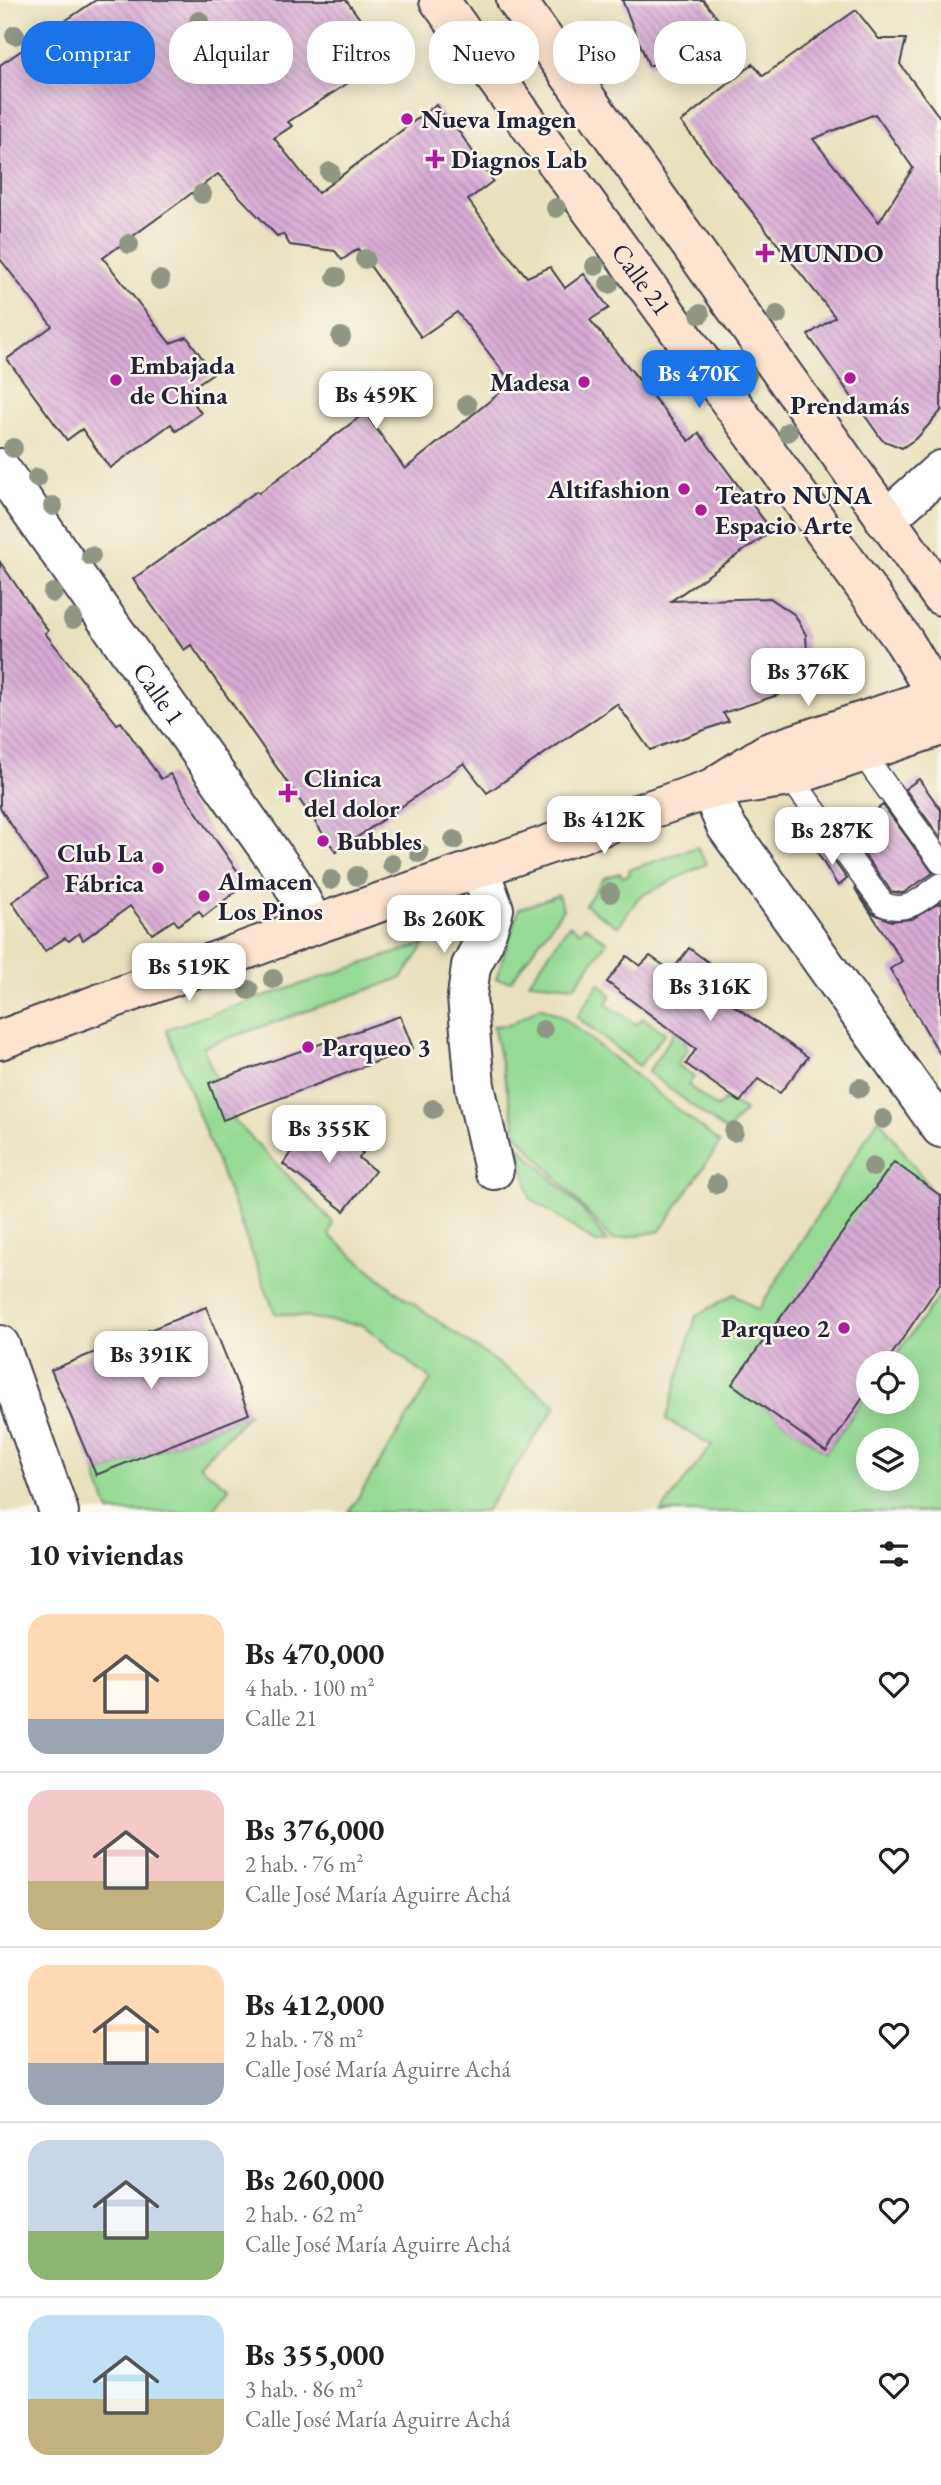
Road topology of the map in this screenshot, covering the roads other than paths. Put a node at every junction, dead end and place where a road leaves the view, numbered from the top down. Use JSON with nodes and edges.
{"nodes":[{"id":1,"x":439,"y":0,"type":"edge"},
{"id":2,"x":516,"y":0,"type":"edge"},
{"id":3,"x":654,"y":193,"type":"junction"},
{"id":4,"x":606,"y":230,"type":"junction"},
{"id":5,"x":0,"y":468,"type":"edge"},
{"id":6,"x":941,"y":470,"type":"edge"},
{"id":7,"x":885,"y":520,"type":"junction"},
{"id":8,"x":840,"y":555,"type":"junction"},
{"id":9,"x":941,"y":596,"type":"edge"},
{"id":10,"x":940,"y":705,"type":"edge"},
{"id":11,"x":862,"y":753,"type":"junction"},
{"id":12,"x":790,"y":778,"type":"junction"},
{"id":13,"x":710,"y":789,"type":"junction"},
{"id":14,"x":941,"y":862,"type":"edge"},
{"id":15,"x":479,"y":868,"type":"junction"},
{"id":16,"x":941,"y":885,"type":"edge"},
{"id":17,"x":314,"y":925,"type":"junction"},
{"id":18,"x":0,"y":1040,"type":"edge"},
{"id":19,"x":941,"y":1128,"type":"edge"},
{"id":20,"x":494,"y":1170,"type":"dead end"},
{"id":21,"x":0,"y":1345,"type":"edge"},
{"id":22,"x":59,"y":1512,"type":"edge"}],
"edges":[{"from":1,"to":4,"type":"main road","name":"Calle 21"},
{"from":2,"to":3,"type":"main road"},
{"from":3,"to":4,"type":"main road"},
{"from":3,"to":7,"type":"main road"},
{"from":4,"to":8,"type":"main road","name":"Calle 21"},
{"from":5,"to":17,"type":"street","name":"Calle 1"},
{"from":6,"to":7,"type":"street"},
{"from":7,"to":8,"type":"main road"},
{"from":7,"to":9,"type":"main road"},
{"from":8,"to":10,"type":"main road","name":"Calle 21"},
{"from":10,"to":11,"type":"main road"},
{"from":10,"to":13,"type":"main road"},
{"from":11,"to":12,"type":"main road"},
{"from":11,"to":14,"type":"lane"},
{"from":12,"to":13,"type":"main road"},
{"from":12,"to":16,"type":"lane"},
{"from":13,"to":15,"type":"main road"},
{"from":13,"to":19,"type":"street"},
{"from":15,"to":17,"type":"main road"},
{"from":15,"to":20,"type":"street"},
{"from":17,"to":18,"type":"main road"},
{"from":21,"to":22,"type":"street"}]}
